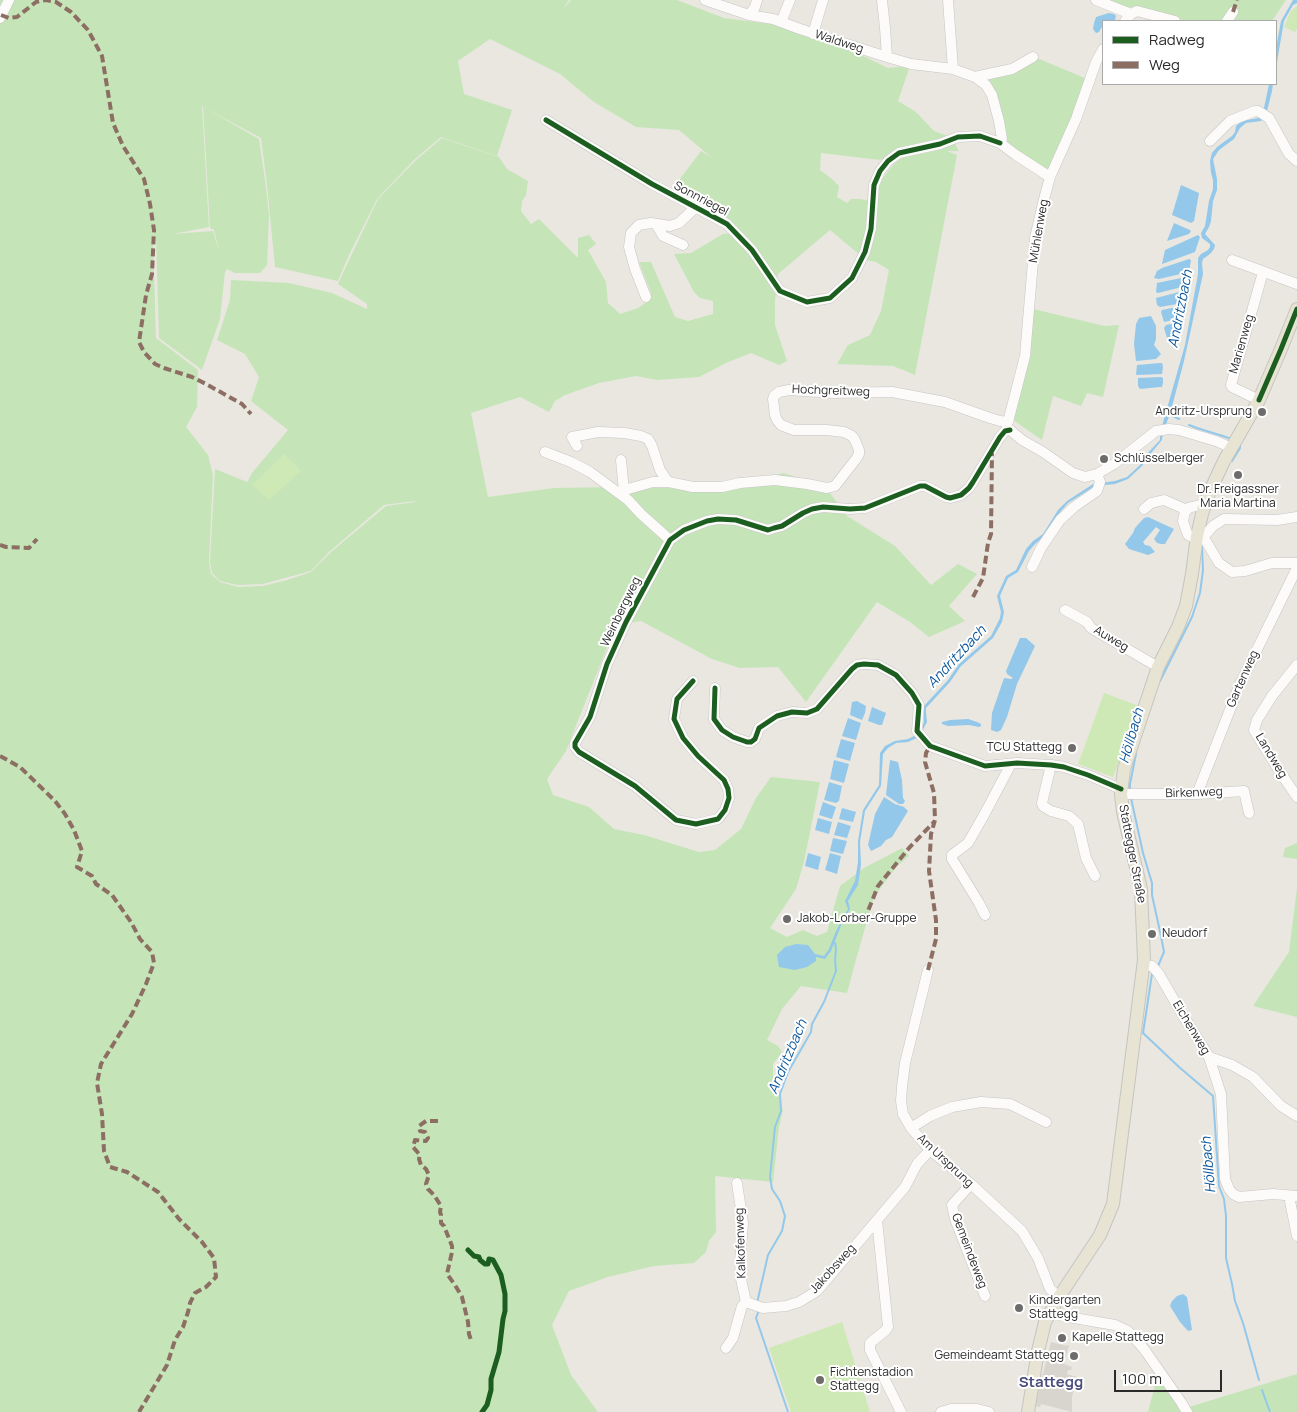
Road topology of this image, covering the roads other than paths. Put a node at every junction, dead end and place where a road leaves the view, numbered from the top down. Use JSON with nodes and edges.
{"nodes":[{"id":1,"x":9,"y":0,"type":"edge"},
{"id":2,"x":705,"y":0,"type":"edge"},
{"id":3,"x":757,"y":0,"type":"edge"},
{"id":4,"x":790,"y":0,"type":"edge"},
{"id":5,"x":823,"y":0,"type":"edge"},
{"id":6,"x":882,"y":0,"type":"edge"},
{"id":7,"x":948,"y":0,"type":"edge"},
{"id":8,"x":1096,"y":0,"type":"edge"},
{"id":9,"x":749,"y":16,"type":"junction"},
{"id":10,"x":1128,"y":17,"type":"edge"},
{"id":11,"x":0,"y":18,"type":"edge"},
{"id":12,"x":1170,"y":20,"type":"edge"},
{"id":13,"x":781,"y":22,"type":"junction"},
{"id":14,"x":813,"y":34,"type":"junction"},
{"id":15,"x":1102,"y":50,"type":"edge"},
{"id":16,"x":887,"y":57,"type":"junction"},
{"id":17,"x":1033,"y":57,"type":"dead end"},
{"id":18,"x":953,"y":69,"type":"junction"},
{"id":19,"x":974,"y":76,"type":"junction"},
{"id":20,"x":546,"y":120,"type":"dead end"},
{"id":21,"x":1210,"y":141,"type":"dead end"},
{"id":22,"x":1000,"y":143,"type":"junction"},
{"id":23,"x":1297,"y":161,"type":"edge"},
{"id":24,"x":1050,"y":177,"type":"junction"},
{"id":25,"x":695,"y":208,"type":"junction"},
{"id":26,"x":656,"y":224,"type":"junction"},
{"id":27,"x":683,"y":245,"type":"dead end"},
{"id":28,"x":1232,"y":260,"type":"dead end"},
{"id":29,"x":1263,"y":272,"type":"junction"},
{"id":30,"x":1297,"y":284,"type":"edge"},
{"id":31,"x":646,"y":297,"type":"dead end"},
{"id":32,"x":1297,"y":309,"type":"edge"},
{"id":33,"x":1259,"y":400,"type":"junction"},
{"id":34,"x":1009,"y":426,"type":"junction"},
{"id":35,"x":577,"y":446,"type":"dead end"},
{"id":36,"x":1232,"y":448,"type":"junction"},
{"id":37,"x":545,"y":452,"type":"dead end"},
{"id":38,"x":621,"y":460,"type":"dead end"},
{"id":39,"x":1099,"y":481,"type":"junction"},
{"id":40,"x":670,"y":482,"type":"junction"},
{"id":41,"x":624,"y":494,"type":"junction"},
{"id":42,"x":1204,"y":506,"type":"junction"},
{"id":43,"x":1144,"y":509,"type":"dead end"},
{"id":44,"x":1186,"y":510,"type":"junction"},
{"id":45,"x":1297,"y":518,"type":"edge"},
{"id":46,"x":1197,"y":538,"type":"junction"},
{"id":47,"x":670,"y":540,"type":"junction"},
{"id":48,"x":1297,"y":563,"type":"edge"},
{"id":49,"x":1032,"y":567,"type":"dead end"},
{"id":50,"x":1297,"y":568,"type":"edge"},
{"id":51,"x":1065,"y":610,"type":"dead end"},
{"id":52,"x":1297,"y":665,"type":"edge"},
{"id":53,"x":1158,"y":667,"type":"junction"},
{"id":54,"x":693,"y":681,"type":"dead end"},
{"id":55,"x":715,"y":688,"type":"dead end"},
{"id":56,"x":1011,"y":764,"type":"junction"},
{"id":57,"x":1051,"y":765,"type":"junction"},
{"id":58,"x":1121,"y":792,"type":"junction"},
{"id":59,"x":1198,"y":794,"type":"junction"},
{"id":60,"x":1297,"y":797,"type":"edge"},
{"id":61,"x":1248,"y":812,"type":"dead end"},
{"id":62,"x":1095,"y":876,"type":"dead end"},
{"id":63,"x":985,"y":915,"type":"dead end"},
{"id":64,"x":1144,"y":965,"type":"junction"},
{"id":65,"x":928,"y":970,"type":"dead end"},
{"id":66,"x":1209,"y":1057,"type":"junction"},
{"id":67,"x":1297,"y":1116,"type":"edge"},
{"id":68,"x":1046,"y":1122,"type":"dead end"},
{"id":69,"x":911,"y":1128,"type":"junction"},
{"id":70,"x":930,"y":1150,"type":"junction"},
{"id":71,"x":738,"y":1183,"type":"dead end"},
{"id":72,"x":971,"y":1184,"type":"junction"},
{"id":73,"x":1293,"y":1196,"type":"edge"},
{"id":74,"x":877,"y":1220,"type":"junction"},
{"id":75,"x":1297,"y":1236,"type":"edge"},
{"id":76,"x":985,"y":1296,"type":"dead end"},
{"id":77,"x":1059,"y":1297,"type":"junction"},
{"id":78,"x":754,"y":1305,"type":"junction"},
{"id":79,"x":1050,"y":1313,"type":"junction"},
{"id":80,"x":726,"y":1348,"type":"dead end"},
{"id":81,"x":901,"y":1412,"type":"edge"},
{"id":82,"x":941,"y":1412,"type":"edge"},
{"id":83,"x":989,"y":1412,"type":"edge"},
{"id":84,"x":1028,"y":1412,"type":"edge"},
{"id":85,"x":1187,"y":1412,"type":"edge"}],
"edges":[{"from":1,"to":11,"type":"street"},
{"from":2,"to":9,"type":"street","name":"Waldweg"},
{"from":3,"to":9,"type":"street"},
{"from":4,"to":13,"type":"street"},
{"from":5,"to":14,"type":"street"},
{"from":6,"to":16,"type":"street"},
{"from":7,"to":18,"type":"street"},
{"from":8,"to":10,"type":"street"},
{"from":9,"to":13,"type":"street","name":"Waldweg"},
{"from":10,"to":12,"type":"street"},
{"from":13,"to":14,"type":"street","name":"Waldweg"},
{"from":14,"to":16,"type":"street","name":"Waldweg"},
{"from":15,"to":24,"type":"street","name":"Mühlenweg"},
{"from":16,"to":18,"type":"street","name":"Waldweg"},
{"from":17,"to":19,"type":"street","name":"Waldweg"},
{"from":18,"to":19,"type":"street","name":"Waldweg"},
{"from":19,"to":22,"type":"street","name":"Waldweg"},
{"from":20,"to":25,"type":"street","name":"Sonnriegel"},
{"from":21,"to":23,"type":"street"},
{"from":22,"to":24,"type":"street"},
{"from":22,"to":25,"type":"street","name":"Sonnriegel"},
{"from":24,"to":34,"type":"street","name":"Mühlenweg"},
{"from":25,"to":26,"type":"street"},
{"from":26,"to":27,"type":"street"},
{"from":26,"to":31,"type":"street"},
{"from":28,"to":29,"type":"street"},
{"from":29,"to":30,"type":"street"},
{"from":29,"to":33,"type":"street","name":"Marienweg"},
{"from":32,"to":33,"type":"main road","name":"Stattegger Straße"},
{"from":33,"to":36,"type":"main road","name":"Stattegger Straße"},
{"from":34,"to":39,"type":"street"},
{"from":34,"to":40,"type":"street","name":"Hochgreitweg"},
{"from":34,"to":47,"type":"street"},
{"from":35,"to":40,"type":"street"},
{"from":36,"to":39,"type":"street"},
{"from":36,"to":42,"type":"main road","name":"Stattegger Straße"},
{"from":37,"to":41,"type":"street"},
{"from":38,"to":41,"type":"street"},
{"from":39,"to":49,"type":"street"},
{"from":40,"to":41,"type":"street","name":"Hochgreitweg"},
{"from":41,"to":47,"type":"street"},
{"from":42,"to":44,"type":"street"},
{"from":42,"to":46,"type":"main road","name":"Stattegger Straße"},
{"from":43,"to":44,"type":"street"},
{"from":44,"to":46,"type":"street"},
{"from":45,"to":46,"type":"street"},
{"from":46,"to":48,"type":"street"},
{"from":46,"to":53,"type":"main road","name":"Stattegger Straße"},
{"from":47,"to":54,"type":"street","name":"Weinbergweg"},
{"from":50,"to":59,"type":"street","name":"Gartenweg"},
{"from":51,"to":53,"type":"street","name":"Auweg"},
{"from":52,"to":60,"type":"street","name":"Landweg"},
{"from":53,"to":58,"type":"main road","name":"Stattegger Straße"},
{"from":55,"to":56,"type":"street"},
{"from":56,"to":57,"type":"street"},
{"from":56,"to":63,"type":"street"},
{"from":57,"to":58,"type":"street"},
{"from":57,"to":62,"type":"street"},
{"from":58,"to":59,"type":"street","name":"Birkenweg"},
{"from":58,"to":64,"type":"main road","name":"Stattegger Straße"},
{"from":59,"to":61,"type":"street","name":"Birkenweg"},
{"from":64,"to":66,"type":"street","name":"Eichenweg"},
{"from":64,"to":77,"type":"main road","name":"Stattegger Straße"},
{"from":65,"to":69,"type":"street","name":"Am Ursprung"},
{"from":66,"to":67,"type":"street"},
{"from":66,"to":73,"type":"street","name":"Eichenweg"},
{"from":68,"to":69,"type":"street"},
{"from":69,"to":70,"type":"street","name":"Am Ursprung"},
{"from":70,"to":72,"type":"street","name":"Am Ursprung"},
{"from":70,"to":74,"type":"street","name":"Jakobsweg"},
{"from":71,"to":78,"type":"street","name":"Kalkofenweg"},
{"from":72,"to":76,"type":"street","name":"Gemeindeweg"},
{"from":72,"to":77,"type":"street","name":"Am Ursprung"},
{"from":73,"to":75,"type":"street","name":"Eichenweg"},
{"from":74,"to":78,"type":"street","name":"Jakobsweg"},
{"from":74,"to":81,"type":"street"},
{"from":77,"to":79,"type":"main road","name":"Stattegger Straße"},
{"from":78,"to":80,"type":"street"},
{"from":79,"to":84,"type":"main road","name":"Stattegger Straße"},
{"from":79,"to":85,"type":"street"},
{"from":82,"to":83,"type":"street"}]}
